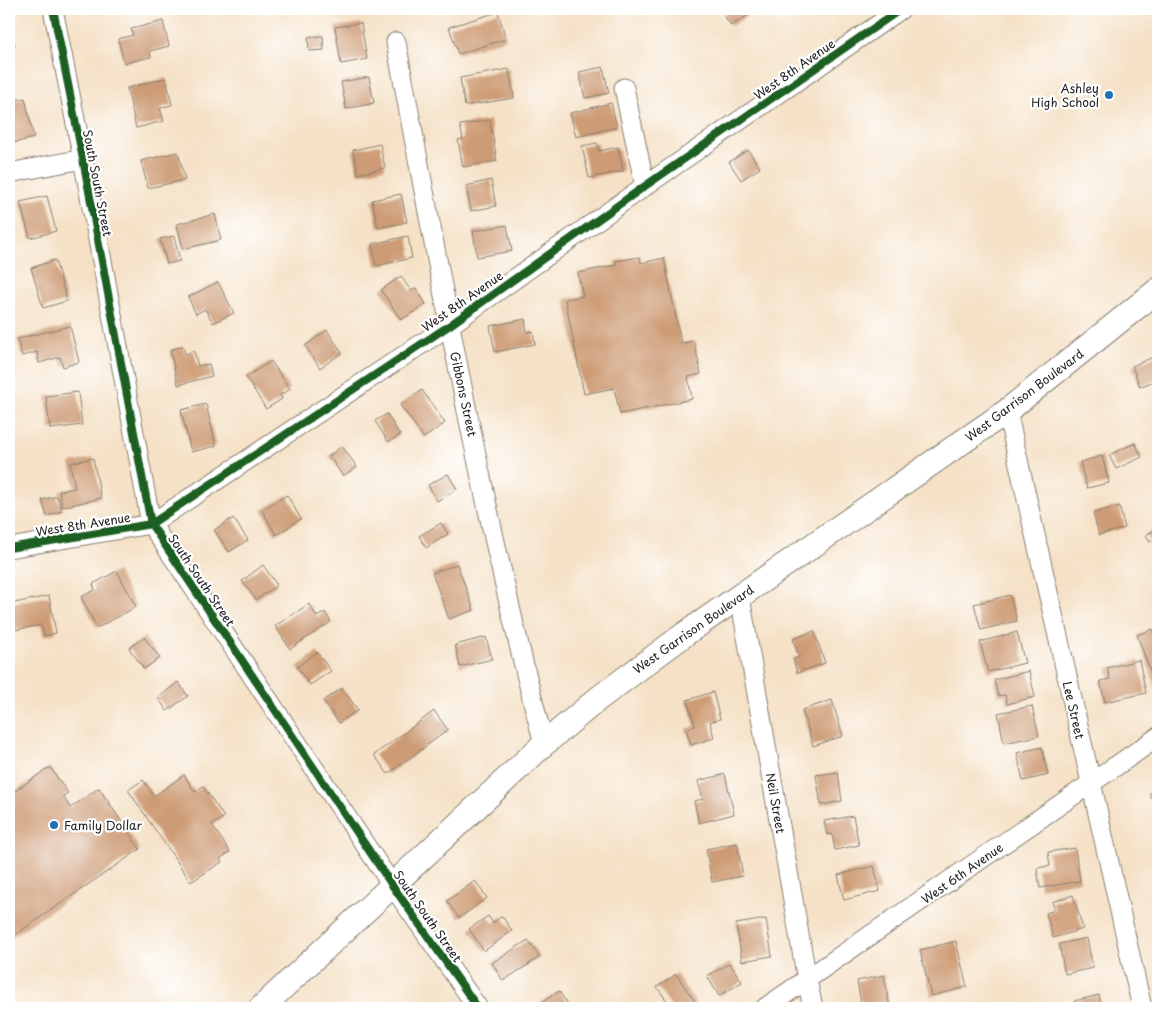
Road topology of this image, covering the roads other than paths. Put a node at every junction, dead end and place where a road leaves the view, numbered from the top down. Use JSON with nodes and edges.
{"nodes":[{"id":1,"x":52,"y":9,"type":"edge"},
{"id":2,"x":901,"y":9,"type":"edge"},
{"id":3,"x":396,"y":42,"type":"dead end"},
{"id":4,"x":624,"y":88,"type":"dead end"},
{"id":5,"x":83,"y":159,"type":"junction"},
{"id":6,"x":9,"y":173,"type":"edge"},
{"id":7,"x":645,"y":186,"type":"junction"},
{"id":8,"x":1158,"y":290,"type":"edge"},
{"id":9,"x":450,"y":325,"type":"junction"},
{"id":10,"x":1006,"y":411,"type":"junction"},
{"id":11,"x":151,"y":524,"type":"junction"},
{"id":12,"x":9,"y":548,"type":"edge"},
{"id":13,"x":740,"y":597,"type":"junction"},
{"id":14,"x":1158,"y":737,"type":"edge"},
{"id":15,"x":544,"y":744,"type":"junction"},
{"id":16,"x":1090,"y":784,"type":"junction"},
{"id":17,"x":392,"y":885,"type":"junction"},
{"id":18,"x":807,"y":980,"type":"junction"},
{"id":19,"x":261,"y":1008,"type":"edge"},
{"id":20,"x":478,"y":1008,"type":"edge"},
{"id":21,"x":765,"y":1008,"type":"edge"},
{"id":22,"x":813,"y":1008,"type":"edge"},
{"id":23,"x":1142,"y":1008,"type":"edge"}],
"edges":[{"from":1,"to":5,"type":"street","name":"South South Street"},
{"from":2,"to":7,"type":"street","name":"West 8th Avenue"},
{"from":3,"to":9,"type":"street","name":"Gibbons Street"},
{"from":4,"to":7,"type":"street"},
{"from":5,"to":6,"type":"street"},
{"from":5,"to":11,"type":"street","name":"South South Street"},
{"from":7,"to":9,"type":"street","name":"West 8th Avenue"},
{"from":8,"to":10,"type":"main road","name":"West Garrison Boulevard"},
{"from":9,"to":11,"type":"street","name":"West 8th Avenue"},
{"from":9,"to":15,"type":"street","name":"Gibbons Street"},
{"from":10,"to":13,"type":"main road","name":"West Garrison Boulevard"},
{"from":10,"to":16,"type":"street","name":"Lee Street"},
{"from":11,"to":12,"type":"street","name":"West 8th Avenue"},
{"from":11,"to":17,"type":"street","name":"South South Street"},
{"from":13,"to":15,"type":"main road","name":"West Garrison Boulevard"},
{"from":13,"to":18,"type":"street","name":"Neil Street"},
{"from":14,"to":16,"type":"street","name":"West 6th Avenue"},
{"from":15,"to":17,"type":"main road","name":"West Garrison Boulevard"},
{"from":16,"to":18,"type":"street","name":"West 6th Avenue"},
{"from":16,"to":23,"type":"street","name":"Lee Street"},
{"from":17,"to":19,"type":"main road","name":"West Garrison Boulevard"},
{"from":17,"to":20,"type":"street","name":"South South Street"},
{"from":18,"to":21,"type":"street","name":"West 6th Avenue"},
{"from":18,"to":22,"type":"street","name":"Neil Street"}]}
